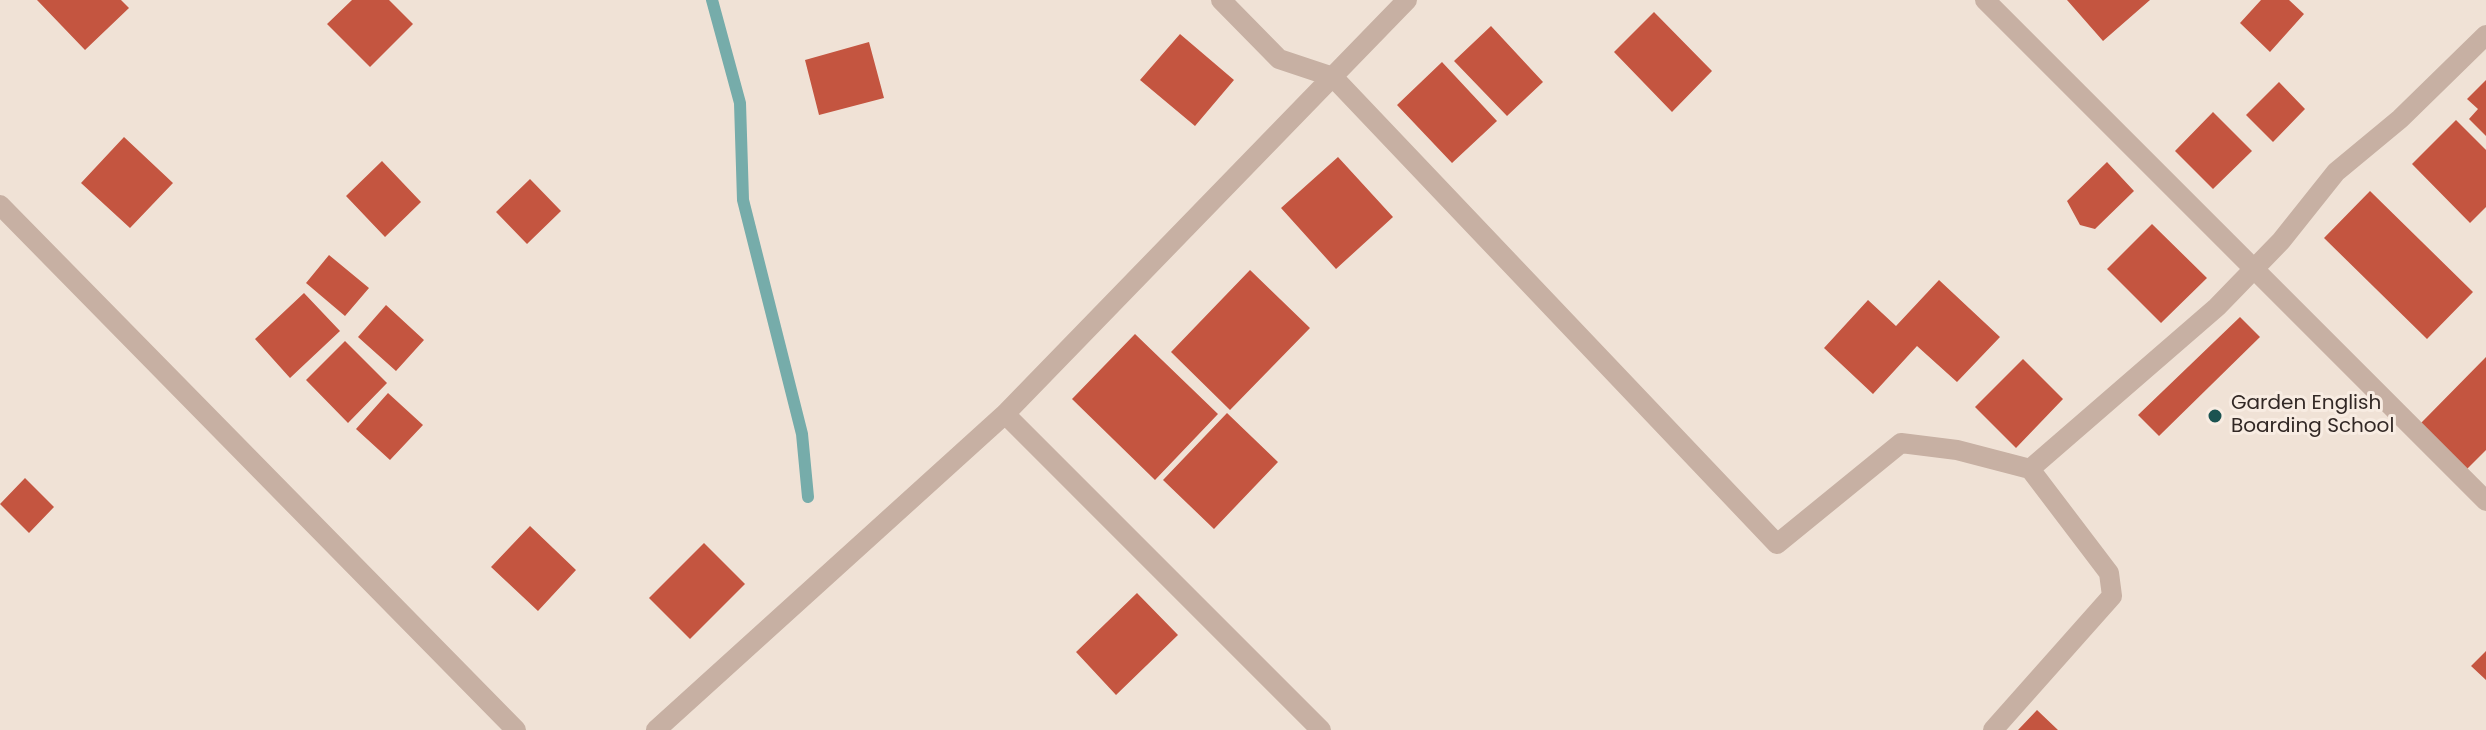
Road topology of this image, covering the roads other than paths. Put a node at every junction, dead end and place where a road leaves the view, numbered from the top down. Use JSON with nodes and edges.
{"nodes":[{"id":1,"x":1221,"y":0,"type":"edge"},
{"id":2,"x":1407,"y":0,"type":"edge"},
{"id":3,"x":1985,"y":0,"type":"edge"},
{"id":4,"x":2486,"y":35,"type":"edge"},
{"id":5,"x":1333,"y":77,"type":"junction"},
{"id":6,"x":0,"y":205,"type":"edge"},
{"id":7,"x":2253,"y":270,"type":"junction"},
{"id":8,"x":1005,"y":414,"type":"junction"},
{"id":9,"x":2030,"y":469,"type":"junction"},
{"id":10,"x":2486,"y":501,"type":"edge"},
{"id":11,"x":516,"y":730,"type":"edge"},
{"id":12,"x":656,"y":730,"type":"edge"},
{"id":13,"x":1321,"y":730,"type":"edge"},
{"id":14,"x":1993,"y":730,"type":"edge"}],
"edges":[{"from":1,"to":5,"type":"street"},
{"from":2,"to":5,"type":"street"},
{"from":3,"to":7,"type":"street"},
{"from":4,"to":7,"type":"street"},
{"from":5,"to":8,"type":"street"},
{"from":5,"to":9,"type":"street"},
{"from":6,"to":11,"type":"street"},
{"from":7,"to":9,"type":"street"},
{"from":7,"to":10,"type":"street"},
{"from":8,"to":12,"type":"street"},
{"from":8,"to":13,"type":"street"},
{"from":9,"to":14,"type":"street"}]}
